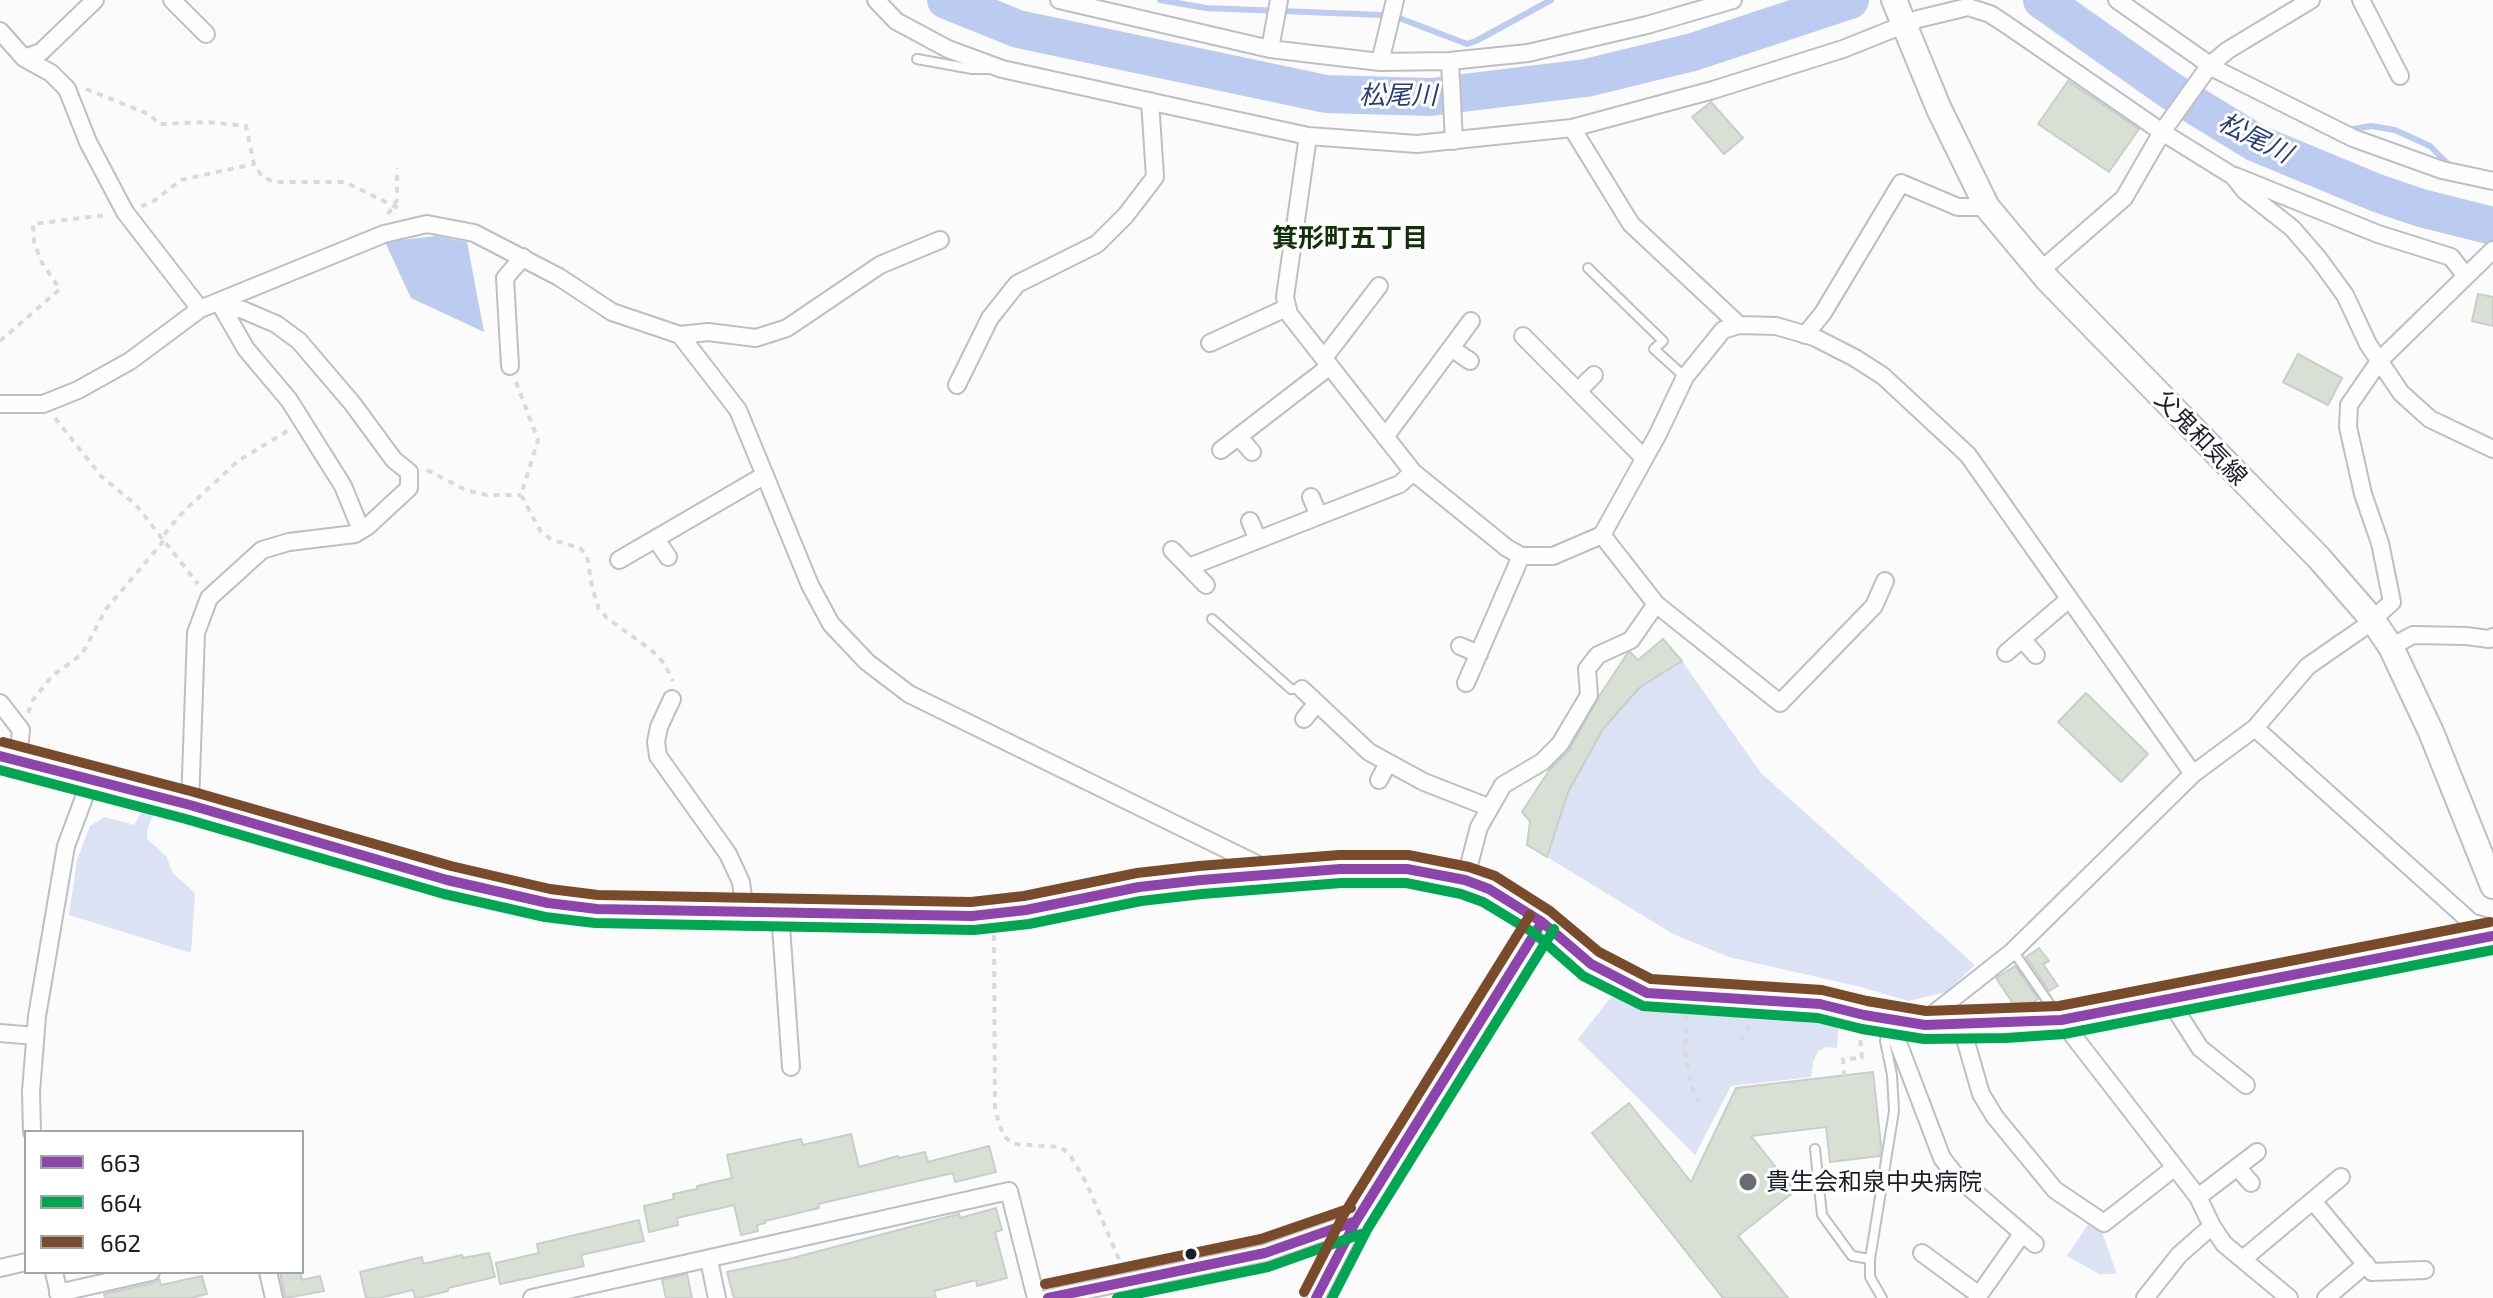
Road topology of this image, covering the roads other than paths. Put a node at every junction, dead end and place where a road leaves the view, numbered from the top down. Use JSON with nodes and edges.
{"nodes":[{"id":1,"x":95,"y":0,"type":"edge"},
{"id":2,"x":172,"y":0,"type":"edge"},
{"id":3,"x":876,"y":0,"type":"edge"},
{"id":4,"x":1059,"y":0,"type":"edge"},
{"id":5,"x":1395,"y":0,"type":"edge"},
{"id":6,"x":1733,"y":0,"type":"edge"},
{"id":7,"x":2117,"y":0,"type":"edge"},
{"id":8,"x":2311,"y":0,"type":"edge"},
{"id":9,"x":2361,"y":0,"type":"edge"},
{"id":10,"x":1277,"y":10,"type":"edge"},
{"id":11,"x":1899,"y":14,"type":"edge"},
{"id":12,"x":0,"y":31,"type":"edge"},
{"id":13,"x":206,"y":34,"type":"dead end"},
{"id":14,"x":1270,"y":49,"type":"junction"},
{"id":15,"x":24,"y":58,"type":"junction"},
{"id":16,"x":917,"y":59,"type":"dead end"},
{"id":17,"x":1380,"y":62,"type":"junction"},
{"id":18,"x":1450,"y":64,"type":"junction"},
{"id":19,"x":2208,"y":67,"type":"junction"},
{"id":20,"x":1002,"y":69,"type":"junction"},
{"id":21,"x":2400,"y":76,"type":"dead end"},
{"id":22,"x":1150,"y":101,"type":"junction"},
{"id":23,"x":1572,"y":128,"type":"junction"},
{"id":24,"x":2164,"y":129,"type":"junction"},
{"id":25,"x":1308,"y":136,"type":"junction"},
{"id":26,"x":1454,"y":137,"type":"junction"},
{"id":27,"x":2233,"y":176,"type":"junction"},
{"id":28,"x":2493,"y":181,"type":"edge"},
{"id":29,"x":1987,"y":207,"type":"junction"},
{"id":30,"x":940,"y":240,"type":"dead end"},
{"id":31,"x":523,"y":257,"type":"junction"},
{"id":32,"x":2482,"y":263,"type":"edge"},
{"id":33,"x":1588,"y":268,"type":"dead end"},
{"id":34,"x":2040,"y":271,"type":"junction"},
{"id":35,"x":1379,"y":286,"type":"dead end"},
{"id":36,"x":220,"y":303,"type":"junction"},
{"id":37,"x":1286,"y":308,"type":"junction"},
{"id":38,"x":200,"y":309,"type":"junction"},
{"id":39,"x":1471,"y":321,"type":"dead end"},
{"id":40,"x":1739,"y":325,"type":"junction"},
{"id":41,"x":680,"y":335,"type":"junction"},
{"id":42,"x":1805,"y":335,"type":"junction"},
{"id":43,"x":1523,"y":336,"type":"dead end"},
{"id":44,"x":1210,"y":343,"type":"dead end"},
{"id":45,"x":1451,"y":348,"type":"junction"},
{"id":46,"x":2380,"y":360,"type":"junction"},
{"id":47,"x":1470,"y":361,"type":"dead end"},
{"id":48,"x":1327,"y":362,"type":"junction"},
{"id":49,"x":510,"y":366,"type":"road end"},
{"id":50,"x":1594,"y":375,"type":"dead end"},
{"id":51,"x":1685,"y":377,"type":"junction"},
{"id":52,"x":957,"y":385,"type":"dead end"},
{"id":53,"x":1578,"y":391,"type":"junction"},
{"id":54,"x":0,"y":404,"type":"edge"},
{"id":55,"x":1239,"y":437,"type":"junction"},
{"id":56,"x":1385,"y":437,"type":"junction"},
{"id":57,"x":2493,"y":449,"type":"edge"},
{"id":58,"x":1221,"y":450,"type":"dead end"},
{"id":59,"x":1252,"y":452,"type":"dead end"},
{"id":60,"x":1643,"y":457,"type":"junction"},
{"id":61,"x":1413,"y":472,"type":"junction"},
{"id":62,"x":765,"y":475,"type":"junction"},
{"id":63,"x":1311,"y":497,"type":"dead end"},
{"id":64,"x":1319,"y":516,"type":"junction"},
{"id":65,"x":1250,"y":521,"type":"dead end"},
{"id":66,"x":361,"y":530,"type":"junction"},
{"id":67,"x":1602,"y":535,"type":"junction"},
{"id":68,"x":656,"y":539,"type":"junction"},
{"id":69,"x":1258,"y":540,"type":"junction"},
{"id":70,"x":1172,"y":550,"type":"dead end"},
{"id":71,"x":1521,"y":556,"type":"junction"},
{"id":72,"x":668,"y":557,"type":"dead end"},
{"id":73,"x":619,"y":560,"type":"dead end"},
{"id":74,"x":1189,"y":567,"type":"junction"},
{"id":75,"x":1885,"y":581,"type":"dead end"},
{"id":76,"x":1206,"y":585,"type":"dead end"},
{"id":77,"x":2068,"y":600,"type":"junction"},
{"id":78,"x":1656,"y":604,"type":"junction"},
{"id":79,"x":1212,"y":619,"type":"dead end"},
{"id":80,"x":2372,"y":619,"type":"junction"},
{"id":81,"x":2493,"y":637,"type":"edge"},
{"id":82,"x":2022,"y":639,"type":"junction"},
{"id":83,"x":1460,"y":646,"type":"dead end"},
{"id":84,"x":2391,"y":647,"type":"junction"},
{"id":85,"x":2006,"y":653,"type":"dead end"},
{"id":86,"x":1479,"y":654,"type":"junction"},
{"id":87,"x":2036,"y":655,"type":"dead end"},
{"id":88,"x":1466,"y":683,"type":"dead end"},
{"id":89,"x":1302,"y":689,"type":"joint"},
{"id":90,"x":672,"y":699,"type":"road end"},
{"id":91,"x":0,"y":703,"type":"edge"},
{"id":92,"x":1317,"y":703,"type":"junction"},
{"id":93,"x":1304,"y":719,"type":"dead end"},
{"id":94,"x":2255,"y":728,"type":"junction"},
{"id":95,"x":9,"y":758,"type":"edge"},
{"id":96,"x":1388,"y":763,"type":"junction"},
{"id":97,"x":2193,"y":774,"type":"junction"},
{"id":98,"x":91,"y":779,"type":"junction"},
{"id":99,"x":1379,"y":780,"type":"dead end"},
{"id":100,"x":190,"y":805,"type":"junction"},
{"id":101,"x":1488,"y":807,"type":"junction"},
{"id":102,"x":1277,"y":874,"type":"junction"},
{"id":103,"x":1465,"y":880,"type":"junction"},
{"id":104,"x":2493,"y":886,"type":"edge"},
{"id":105,"x":745,"y":912,"type":"junction"},
{"id":106,"x":780,"y":912,"type":"junction"},
{"id":107,"x":1542,"y":922,"type":"junction"},
{"id":108,"x":2493,"y":929,"type":"edge"},
{"id":109,"x":2493,"y":936,"type":"edge"},
{"id":110,"x":2013,"y":951,"type":"junction"},
{"id":111,"x":2171,"y":997,"type":"junction"},
{"id":112,"x":1889,"y":1019,"type":"junction"},
{"id":113,"x":2061,"y":1020,"type":"junction"},
{"id":114,"x":1925,"y":1025,"type":"junction"},
{"id":115,"x":1961,"y":1025,"type":"junction"},
{"id":116,"x":0,"y":1033,"type":"edge"},
{"id":117,"x":35,"y":1036,"type":"junction"},
{"id":118,"x":791,"y":1067,"type":"dead end"},
{"id":119,"x":2246,"y":1085,"type":"dead end"},
{"id":120,"x":32,"y":1130,"type":"edge"},
{"id":121,"x":1815,"y":1149,"type":"dead end"},
{"id":122,"x":2257,"y":1152,"type":"dead end"},
{"id":123,"x":2237,"y":1167,"type":"junction"},
{"id":124,"x":2174,"y":1168,"type":"junction"},
{"id":125,"x":2341,"y":1177,"type":"dead end"},
{"id":126,"x":2251,"y":1183,"type":"dead end"},
{"id":127,"x":2198,"y":1197,"type":"junction"},
{"id":128,"x":2313,"y":1201,"type":"junction"},
{"id":129,"x":1356,"y":1221,"type":"junction"},
{"id":130,"x":2212,"y":1226,"type":"junction"},
{"id":131,"x":1922,"y":1253,"type":"dead end"},
{"id":132,"x":1870,"y":1259,"type":"junction"},
{"id":133,"x":2243,"y":1259,"type":"junction"},
{"id":134,"x":709,"y":1260,"type":"junction"},
{"id":135,"x":24,"y":1262,"type":"edge"},
{"id":136,"x":2366,"y":1264,"type":"junction"},
{"id":137,"x":0,"y":1268,"type":"edge"},
{"id":138,"x":2425,"y":1270,"type":"dead end"},
{"id":139,"x":54,"y":1274,"type":"edge"},
{"id":140,"x":143,"y":1274,"type":"edge"},
{"id":141,"x":268,"y":1274,"type":"edge"},
{"id":142,"x":59,"y":1296,"type":"edge"},
{"id":143,"x":274,"y":1298,"type":"edge"},
{"id":144,"x":532,"y":1298,"type":"edge"},
{"id":145,"x":717,"y":1298,"type":"edge"},
{"id":146,"x":1036,"y":1298,"type":"edge"},
{"id":147,"x":1048,"y":1298,"type":"edge"},
{"id":148,"x":1316,"y":1298,"type":"edge"},
{"id":149,"x":1882,"y":1298,"type":"edge"},
{"id":150,"x":2145,"y":1298,"type":"edge"},
{"id":151,"x":2289,"y":1298,"type":"edge"},
{"id":152,"x":2326,"y":1298,"type":"edge"}],
"edges":[{"from":1,"to":15,"type":"street"},
{"from":2,"to":13,"type":"street"},
{"from":3,"to":20,"type":"street"},
{"from":4,"to":14,"type":"street"},
{"from":5,"to":17,"type":"street"},
{"from":6,"to":18,"type":"street"},
{"from":7,"to":19,"type":"street"},
{"from":8,"to":19,"type":"street"},
{"from":9,"to":21,"type":"street"},
{"from":10,"to":14,"type":"street"},
{"from":11,"to":23,"type":"street"},
{"from":11,"to":24,"type":"street"},
{"from":11,"to":29,"type":"main road","name":"父鬼和気線"},
{"from":12,"to":15,"type":"street"},
{"from":14,"to":17,"type":"street"},
{"from":15,"to":38,"type":"street"},
{"from":16,"to":20,"type":"lane"},
{"from":17,"to":18,"type":"street"},
{"from":18,"to":26,"type":"street"},
{"from":19,"to":24,"type":"street"},
{"from":19,"to":28,"type":"street"},
{"from":20,"to":22,"type":"street"},
{"from":22,"to":25,"type":"street"},
{"from":22,"to":52,"type":"street"},
{"from":23,"to":26,"type":"street"},
{"from":23,"to":40,"type":"street"},
{"from":24,"to":27,"type":"street"},
{"from":24,"to":34,"type":"street"},
{"from":25,"to":26,"type":"street"},
{"from":25,"to":37,"type":"street"},
{"from":27,"to":32,"type":"street"},
{"from":27,"to":46,"type":"street"},
{"from":29,"to":34,"type":"main road","name":"父鬼和気線"},
{"from":29,"to":42,"type":"street"},
{"from":30,"to":41,"type":"street"},
{"from":31,"to":36,"type":"street"},
{"from":31,"to":41,"type":"street"},
{"from":31,"to":49,"type":"street"},
{"from":32,"to":46,"type":"street"},
{"from":33,"to":51,"type":"lane"},
{"from":34,"to":80,"type":"main road","name":"父鬼和気線"},
{"from":35,"to":48,"type":"street"},
{"from":36,"to":38,"type":"street"},
{"from":36,"to":66,"type":"street"},
{"from":36,"to":66,"type":"street"},
{"from":37,"to":44,"type":"street"},
{"from":37,"to":48,"type":"street"},
{"from":38,"to":54,"type":"street"},
{"from":39,"to":45,"type":"street"},
{"from":40,"to":42,"type":"street"},
{"from":40,"to":51,"type":"street"},
{"from":41,"to":62,"type":"street"},
{"from":42,"to":77,"type":"street"},
{"from":43,"to":53,"type":"street"},
{"from":45,"to":47,"type":"street"},
{"from":45,"to":56,"type":"street"},
{"from":46,"to":57,"type":"street"},
{"from":46,"to":80,"type":"street"},
{"from":48,"to":55,"type":"street"},
{"from":48,"to":56,"type":"street"},
{"from":50,"to":53,"type":"street"},
{"from":51,"to":60,"type":"street"},
{"from":53,"to":60,"type":"street"},
{"from":55,"to":58,"type":"street"},
{"from":55,"to":59,"type":"street"},
{"from":56,"to":61,"type":"street"},
{"from":60,"to":67,"type":"street"},
{"from":61,"to":64,"type":"street"},
{"from":61,"to":71,"type":"street"},
{"from":62,"to":68,"type":"street"},
{"from":62,"to":102,"type":"street"},
{"from":63,"to":64,"type":"street"},
{"from":64,"to":69,"type":"street"},
{"from":65,"to":69,"type":"street"},
{"from":66,"to":100,"type":"street"},
{"from":67,"to":71,"type":"street"},
{"from":67,"to":78,"type":"street"},
{"from":68,"to":72,"type":"street"},
{"from":68,"to":73,"type":"street"},
{"from":69,"to":74,"type":"street"},
{"from":70,"to":74,"type":"street"},
{"from":71,"to":86,"type":"street"},
{"from":74,"to":76,"type":"street"},
{"from":75,"to":78,"type":"street"},
{"from":77,"to":82,"type":"street"},
{"from":77,"to":97,"type":"street"},
{"from":78,"to":101,"type":"street"},
{"from":79,"to":89,"type":"lane"},
{"from":80,"to":84,"type":"main road","name":"父鬼和気線"},
{"from":80,"to":94,"type":"street"},
{"from":81,"to":84,"type":"street"},
{"from":82,"to":85,"type":"street"},
{"from":82,"to":87,"type":"street"},
{"from":83,"to":86,"type":"street"},
{"from":84,"to":104,"type":"main road","name":"父鬼和気線"},
{"from":86,"to":88,"type":"street"},
{"from":89,"to":92,"type":"street"},
{"from":90,"to":105,"type":"street"},
{"from":91,"to":95,"type":"street"},
{"from":92,"to":93,"type":"street"},
{"from":92,"to":96,"type":"street"},
{"from":94,"to":97,"type":"street"},
{"from":94,"to":108,"type":"street"},
{"from":95,"to":98,"type":"main road"},
{"from":96,"to":99,"type":"street"},
{"from":96,"to":101,"type":"street"},
{"from":97,"to":110,"type":"street"},
{"from":98,"to":100,"type":"main road"},
{"from":98,"to":117,"type":"street"},
{"from":100,"to":105,"type":"main road"},
{"from":101,"to":103,"type":"street"},
{"from":102,"to":103,"type":"main road"},
{"from":102,"to":106,"type":"main road"},
{"from":103,"to":107,"type":"main road"},
{"from":105,"to":106,"type":"main road"},
{"from":106,"to":118,"type":"street"},
{"from":107,"to":112,"type":"main road"},
{"from":107,"to":129,"type":"main road"},
{"from":109,"to":111,"type":"main road"},
{"from":110,"to":113,"type":"lane"},
{"from":110,"to":114,"type":"street"},
{"from":111,"to":113,"type":"main road"},
{"from":111,"to":119,"type":"street"},
{"from":112,"to":114,"type":"main road"},
{"from":112,"to":131,"type":"street"},
{"from":112,"to":132,"type":"lane"},
{"from":113,"to":115,"type":"main road"},
{"from":113,"to":124,"type":"street"},
{"from":114,"to":115,"type":"main road"},
{"from":115,"to":124,"type":"street"},
{"from":116,"to":117,"type":"street"},
{"from":117,"to":120,"type":"street"},
{"from":121,"to":132,"type":"lane"},
{"from":122,"to":123,"type":"street"},
{"from":123,"to":126,"type":"street"},
{"from":123,"to":127,"type":"street"},
{"from":124,"to":127,"type":"street"},
{"from":125,"to":128,"type":"street"},
{"from":127,"to":130,"type":"street"},
{"from":128,"to":133,"type":"street"},
{"from":128,"to":136,"type":"street"},
{"from":129,"to":147,"type":"street"},
{"from":129,"to":148,"type":"street"},
{"from":130,"to":133,"type":"street"},
{"from":130,"to":150,"type":"street"},
{"from":132,"to":149,"type":"lane"},
{"from":133,"to":151,"type":"street"},
{"from":134,"to":144,"type":"street"},
{"from":134,"to":145,"type":"street"},
{"from":134,"to":146,"type":"street"},
{"from":135,"to":137,"type":"street"},
{"from":136,"to":138,"type":"street"},
{"from":136,"to":152,"type":"street"},
{"from":139,"to":142,"type":"street"},
{"from":140,"to":142,"type":"street"},
{"from":141,"to":143,"type":"street"}]}
